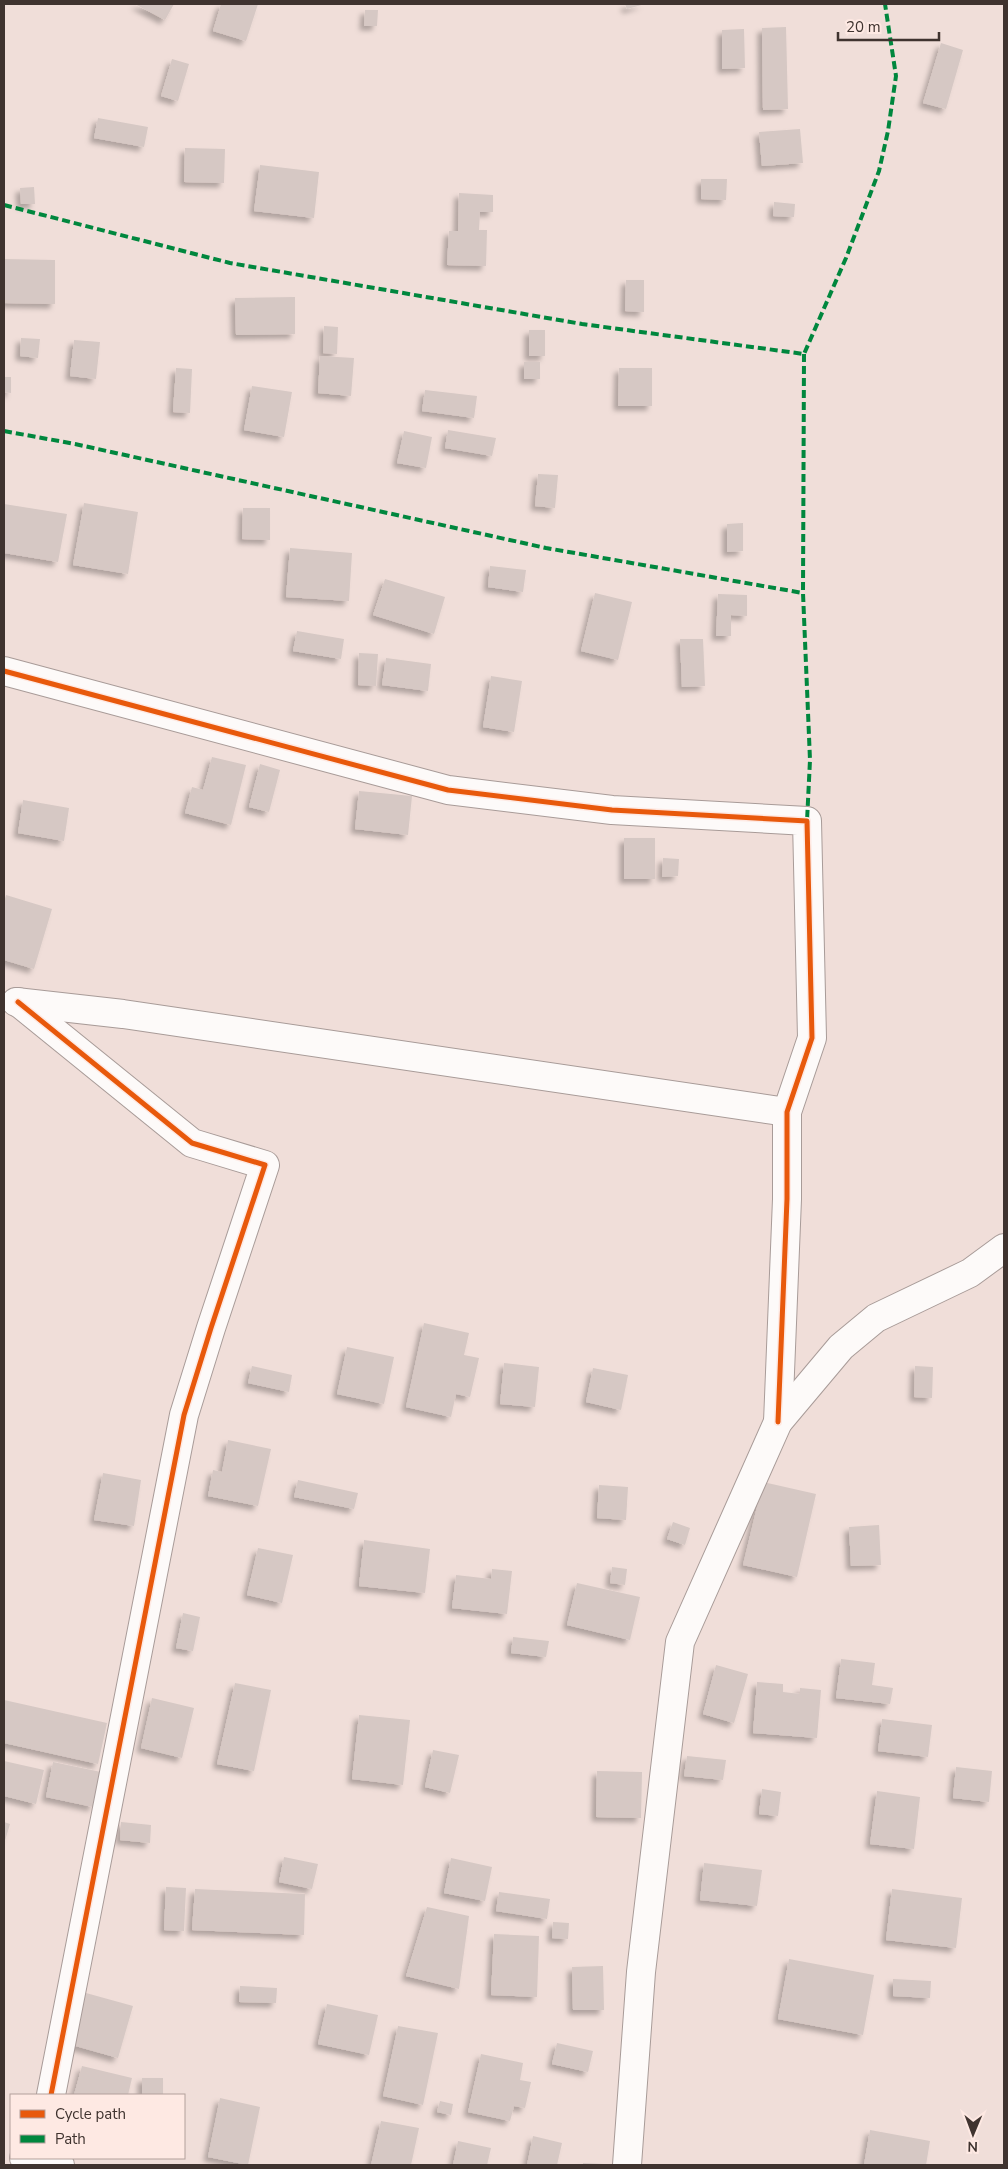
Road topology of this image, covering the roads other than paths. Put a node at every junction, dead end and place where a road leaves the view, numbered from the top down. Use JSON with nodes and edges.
{"nodes":[{"id":1,"x":4,"y":671,"type":"edge"},
{"id":2,"x":11,"y":1001,"type":"edge"},
{"id":3,"x":787,"y":1112,"type":"junction"},
{"id":4,"x":1004,"y":1248,"type":"edge"},
{"id":5,"x":778,"y":1422,"type":"junction"},
{"id":6,"x":52,"y":2094,"type":"edge"},
{"id":7,"x":627,"y":2165,"type":"edge"}],
"edges":[{"from":1,"to":3,"type":"street"},
{"from":2,"to":3,"type":"street"},
{"from":2,"to":6,"type":"street"},
{"from":3,"to":5,"type":"street"},
{"from":4,"to":5,"type":"street"},
{"from":5,"to":7,"type":"street"}]}
